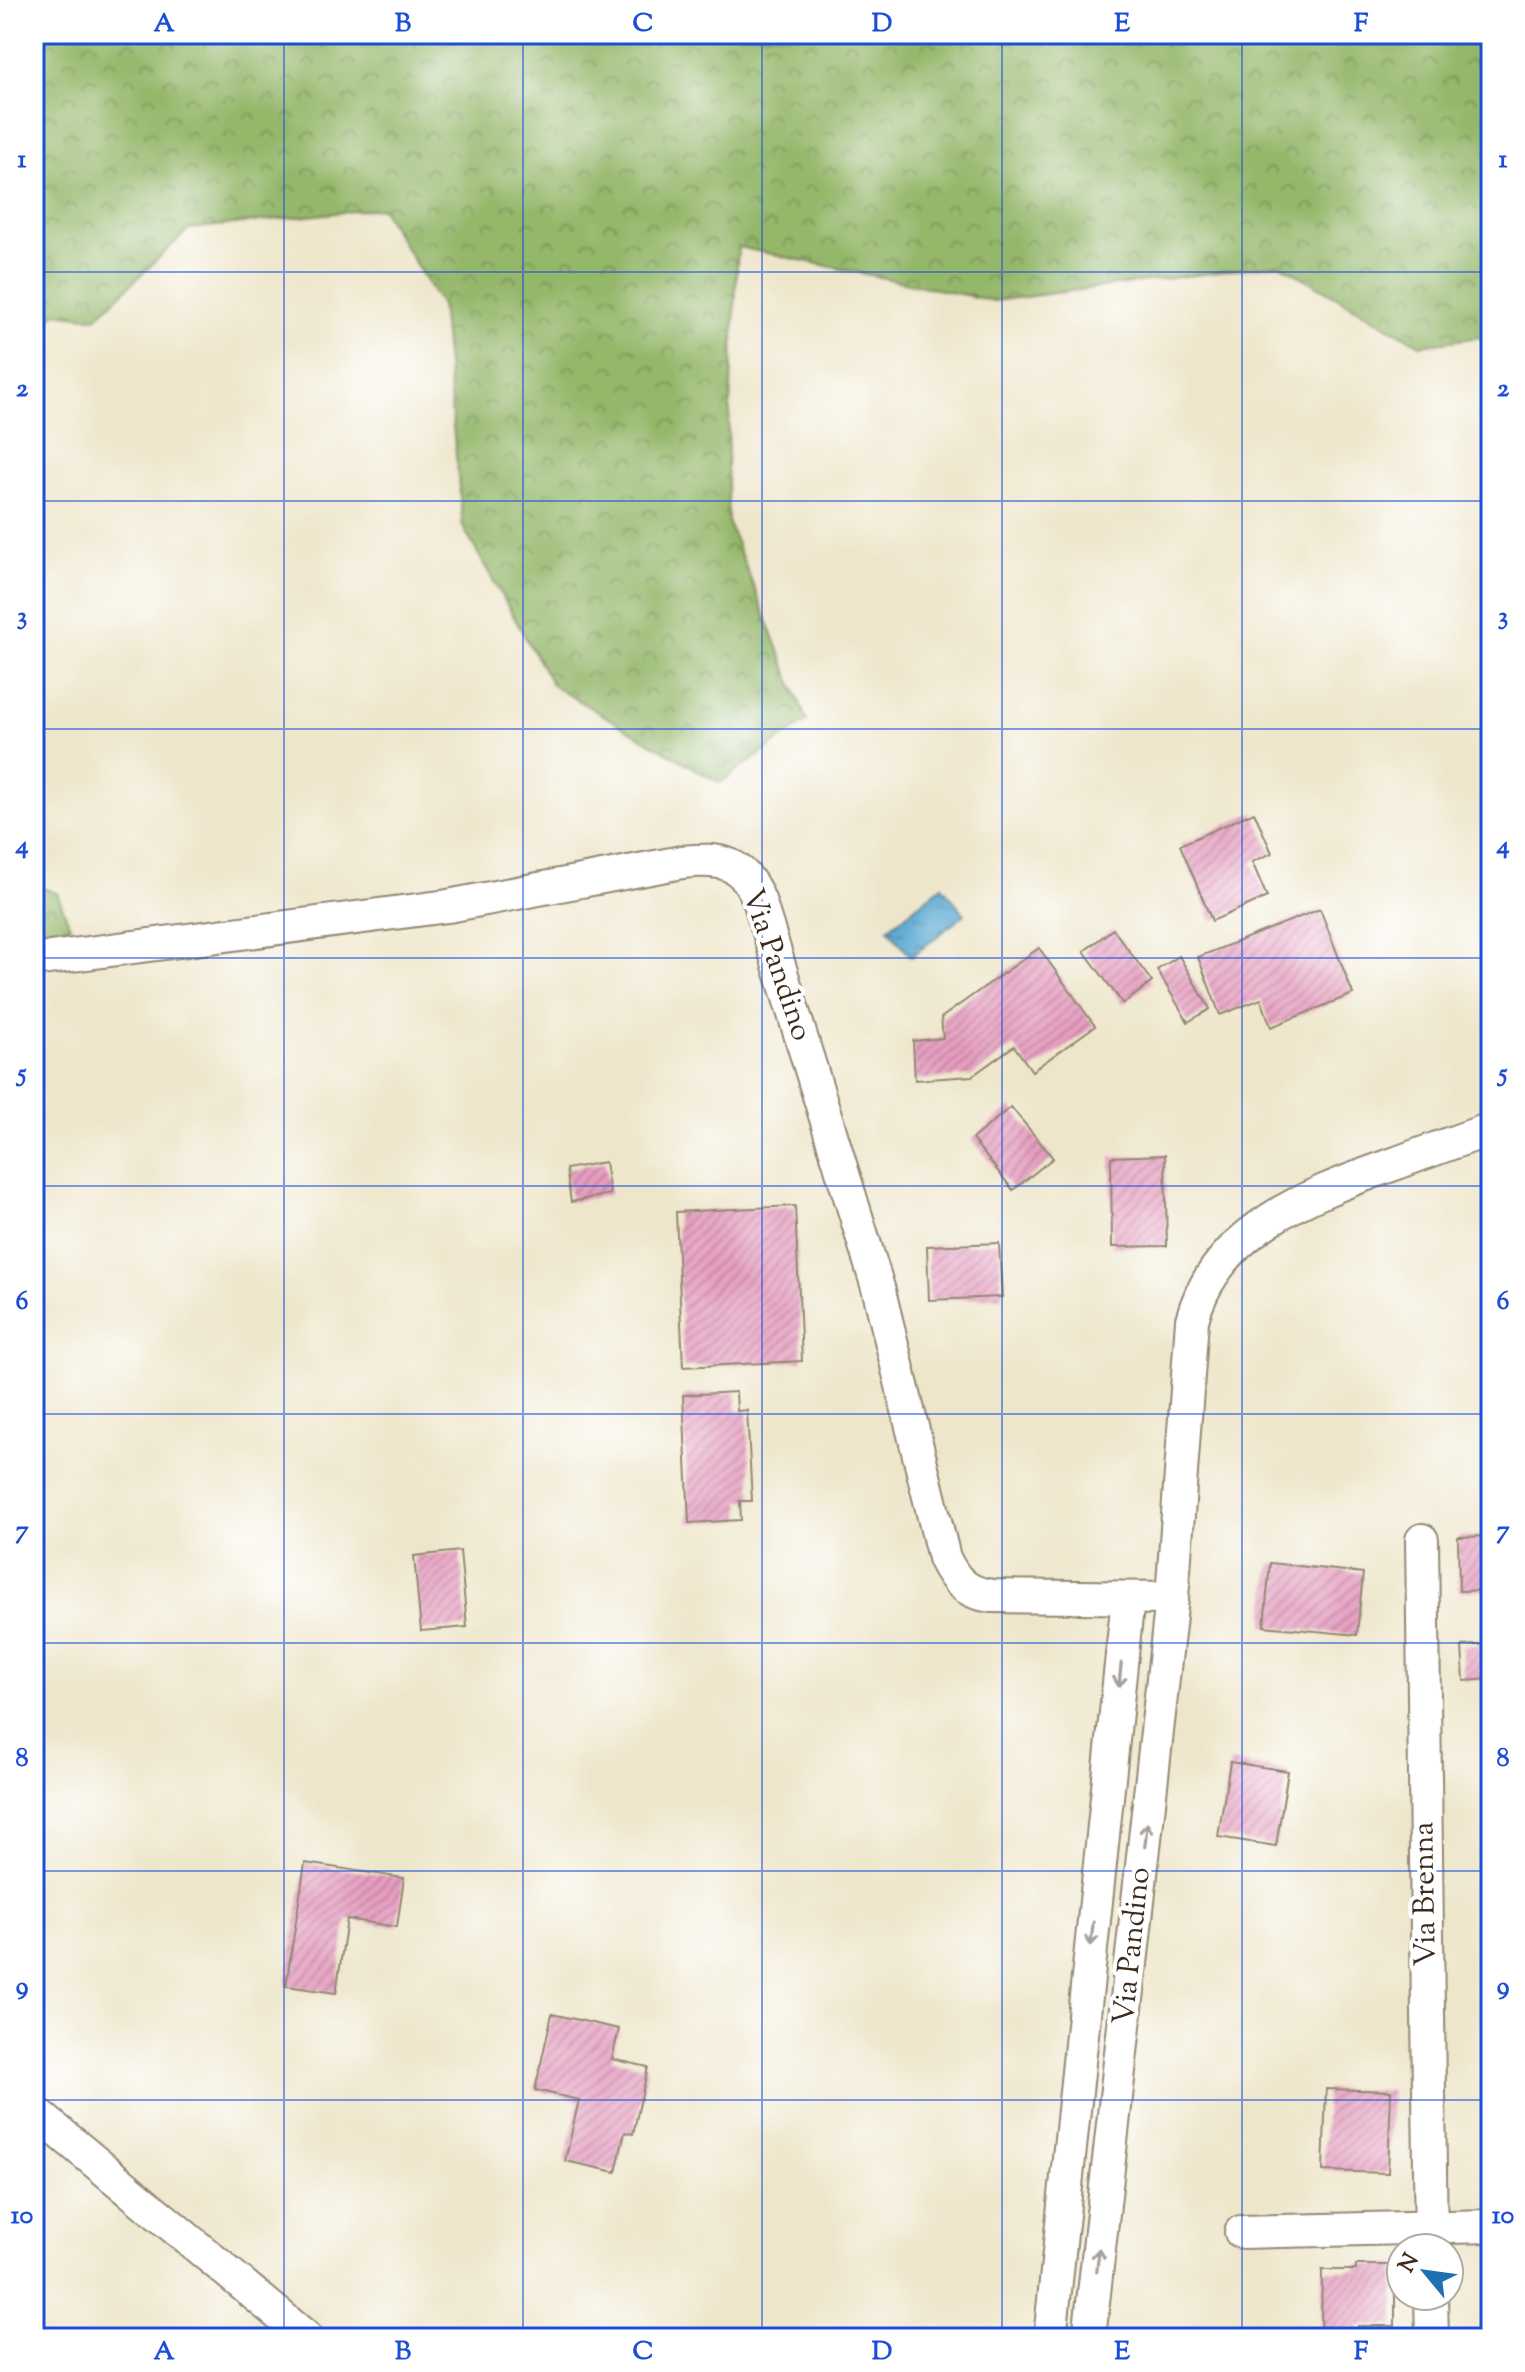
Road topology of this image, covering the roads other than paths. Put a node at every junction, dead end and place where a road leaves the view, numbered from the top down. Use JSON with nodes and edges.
{"nodes":[{"id":1,"x":34,"y":960,"type":"edge"},
{"id":2,"x":1491,"y":1129,"type":"edge"},
{"id":3,"x":1422,"y":1540,"type":"dead end"},
{"id":4,"x":1128,"y":1598,"type":"junction"},
{"id":5,"x":1172,"y":1598,"type":"junction"},
{"id":6,"x":34,"y":2111,"type":"edge"},
{"id":7,"x":1491,"y":2226,"type":"edge"},
{"id":8,"x":1241,"y":2232,"type":"dead end"},
{"id":9,"x":1431,"y":2232,"type":"edge"},
{"id":10,"x":1458,"y":2232,"type":"edge"},
{"id":11,"x":1385,"y":2236,"type":"edge"},
{"id":12,"x":1431,"y":2312,"type":"edge"},
{"id":13,"x":307,"y":2338,"type":"edge"},
{"id":14,"x":1050,"y":2338,"type":"edge"},
{"id":15,"x":1089,"y":2338,"type":"edge"},
{"id":16,"x":1432,"y":2338,"type":"edge"}],
"edges":[{"from":1,"to":4,"type":"street","name":"Via Pandino"},
{"from":2,"to":5,"type":"street"},
{"from":3,"to":9,"type":"street","name":"Via Brenna"},
{"from":4,"to":5,"type":"street","name":"Via Pandino"},
{"from":4,"to":14,"type":"street","name":"Via Pandino","one_way":true},
{"from":15,"to":5,"type":"street","name":"Via Pandino","one_way":true},
{"from":6,"to":13,"type":"street"},
{"from":7,"to":10,"type":"street"},
{"from":8,"to":11,"type":"street"},
{"from":12,"to":16,"type":"street"}]}
